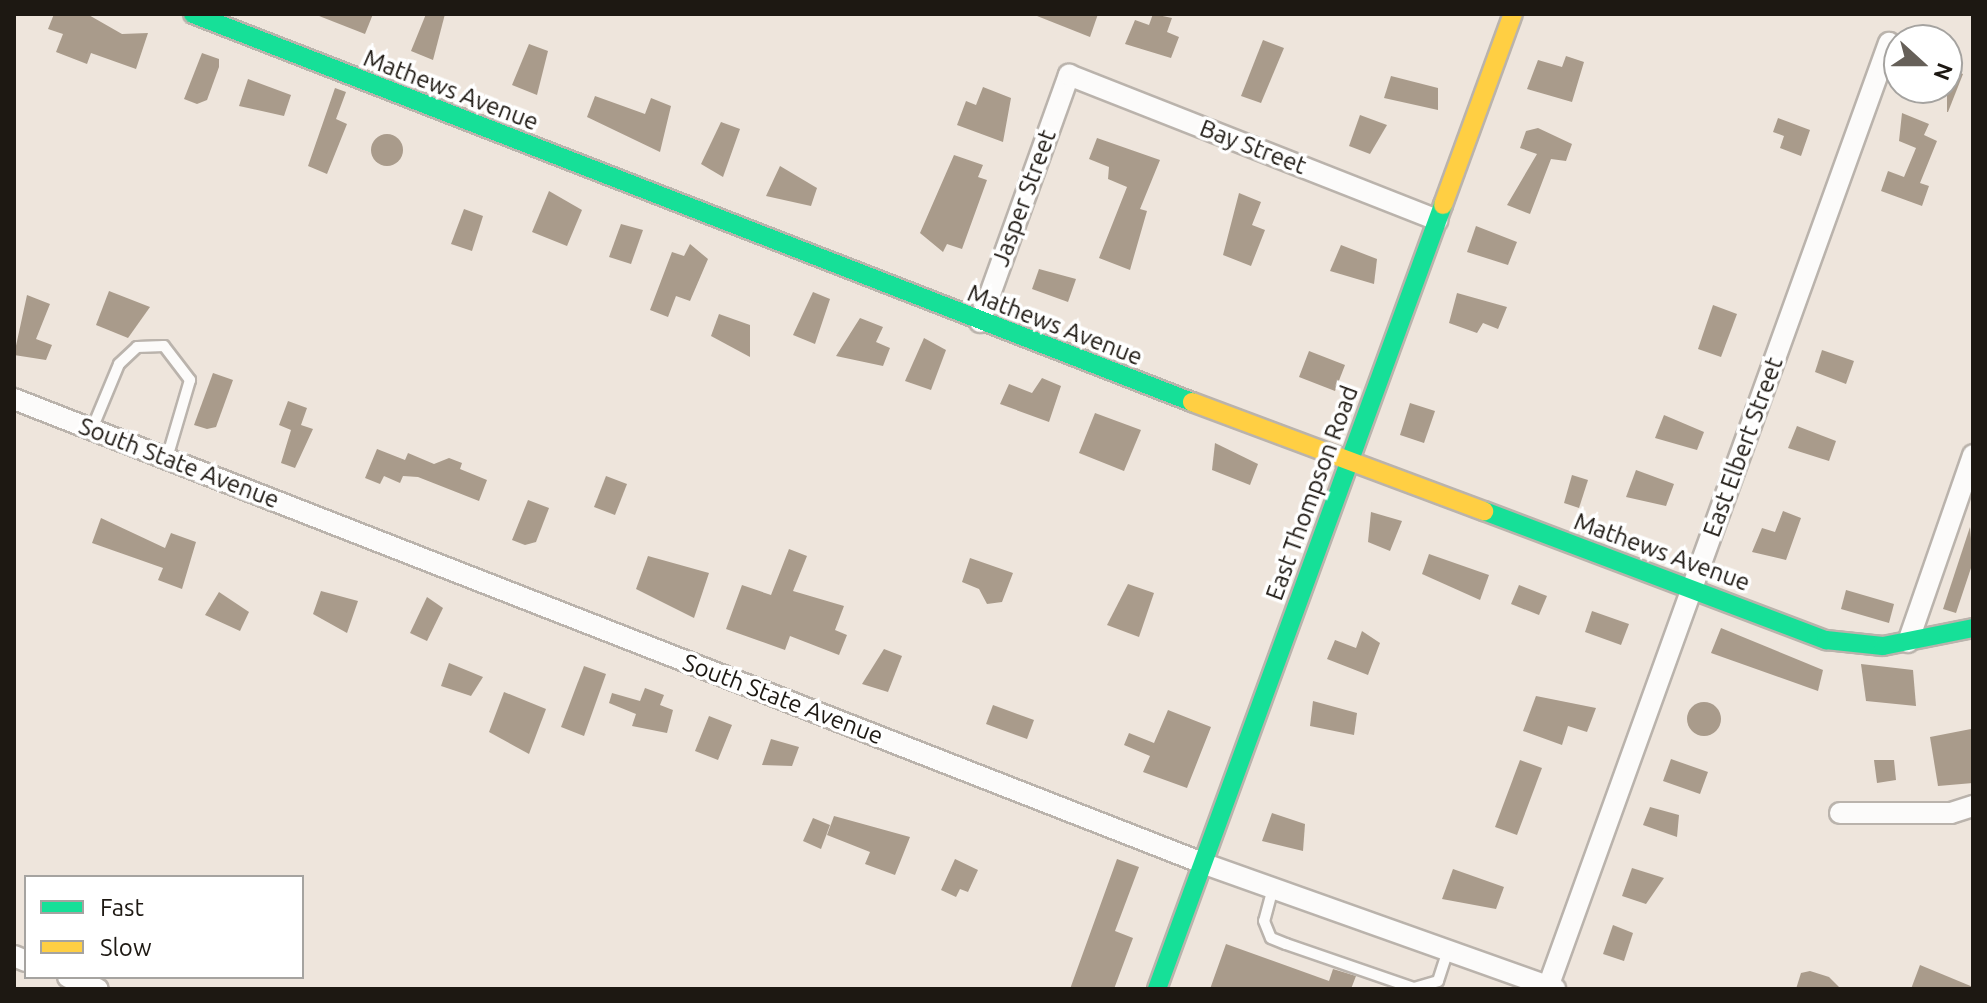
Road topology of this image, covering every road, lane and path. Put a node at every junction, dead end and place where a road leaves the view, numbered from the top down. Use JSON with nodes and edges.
{"nodes":[{"id":1,"x":193,"y":14,"type":"edge"},
{"id":2,"x":1513,"y":14,"type":"edge"},
{"id":3,"x":1883,"y":60,"type":"edge"},
{"id":4,"x":1069,"y":75,"type":"joint"},
{"id":5,"x":1437,"y":220,"type":"junction"},
{"id":6,"x":980,"y":322,"type":"junction"},
{"id":7,"x":14,"y":399,"type":"edge"},
{"id":8,"x":92,"y":429,"type":"junction"},
{"id":9,"x":167,"y":458,"type":"junction"},
{"id":10,"x":1349,"y":462,"type":"junction"},
{"id":11,"x":1971,"y":467,"type":"edge"},
{"id":12,"x":1691,"y":588,"type":"junction"},
{"id":13,"x":1973,"y":628,"type":"edge"},
{"id":14,"x":1908,"y":642,"type":"junction"},
{"id":15,"x":1973,"y":806,"type":"edge"},
{"id":16,"x":1840,"y":813,"type":"dead end"},
{"id":17,"x":1202,"y":863,"type":"junction"},
{"id":18,"x":1273,"y":888,"type":"junction"},
{"id":19,"x":1448,"y":951,"type":"junction"},
{"id":20,"x":73,"y":979,"type":"edge"},
{"id":21,"x":1437,"y":985,"type":"edge"},
{"id":22,"x":1551,"y":988,"type":"edge"},
{"id":23,"x":98,"y":989,"type":"edge"},
{"id":24,"x":1157,"y":989,"type":"edge"}],
"edges":[{"from":1,"to":6,"type":"street","name":"Mathews Avenue"},
{"from":2,"to":5,"type":"street","name":"East Thompson Road"},
{"from":3,"to":12,"type":"street","name":"East Elbert Street"},
{"from":4,"to":5,"type":"street","name":"Bay Street"},
{"from":4,"to":6,"type":"street","name":"Jasper Street"},
{"from":5,"to":10,"type":"street","name":"East Thompson Road"},
{"from":6,"to":10,"type":"street","name":"Mathews Avenue"},
{"from":7,"to":8,"type":"street","name":"South State Avenue"},
{"from":8,"to":9,"type":"street","name":"South State Avenue"},
{"from":8,"to":9,"type":"lane"},
{"from":9,"to":17,"type":"street","name":"South State Avenue"},
{"from":10,"to":12,"type":"street","name":"Mathews Avenue"},
{"from":10,"to":17,"type":"street","name":"East Thompson Road"},
{"from":11,"to":14,"type":"street"},
{"from":12,"to":14,"type":"street","name":"Mathews Avenue"},
{"from":12,"to":22,"type":"street","name":"East Elbert Street"},
{"from":13,"to":14,"type":"street","name":"Mathews Avenue"},
{"from":15,"to":16,"type":"street"},
{"from":17,"to":18,"type":"street","name":"South State Avenue"},
{"from":17,"to":24,"type":"street","name":"East Thompson Road"},
{"from":18,"to":19,"type":"street","name":"South State Avenue"},
{"from":18,"to":21,"type":"lane"},
{"from":19,"to":21,"type":"lane"},
{"from":19,"to":22,"type":"street","name":"South State Avenue"},
{"from":20,"to":23,"type":"street"}]}
